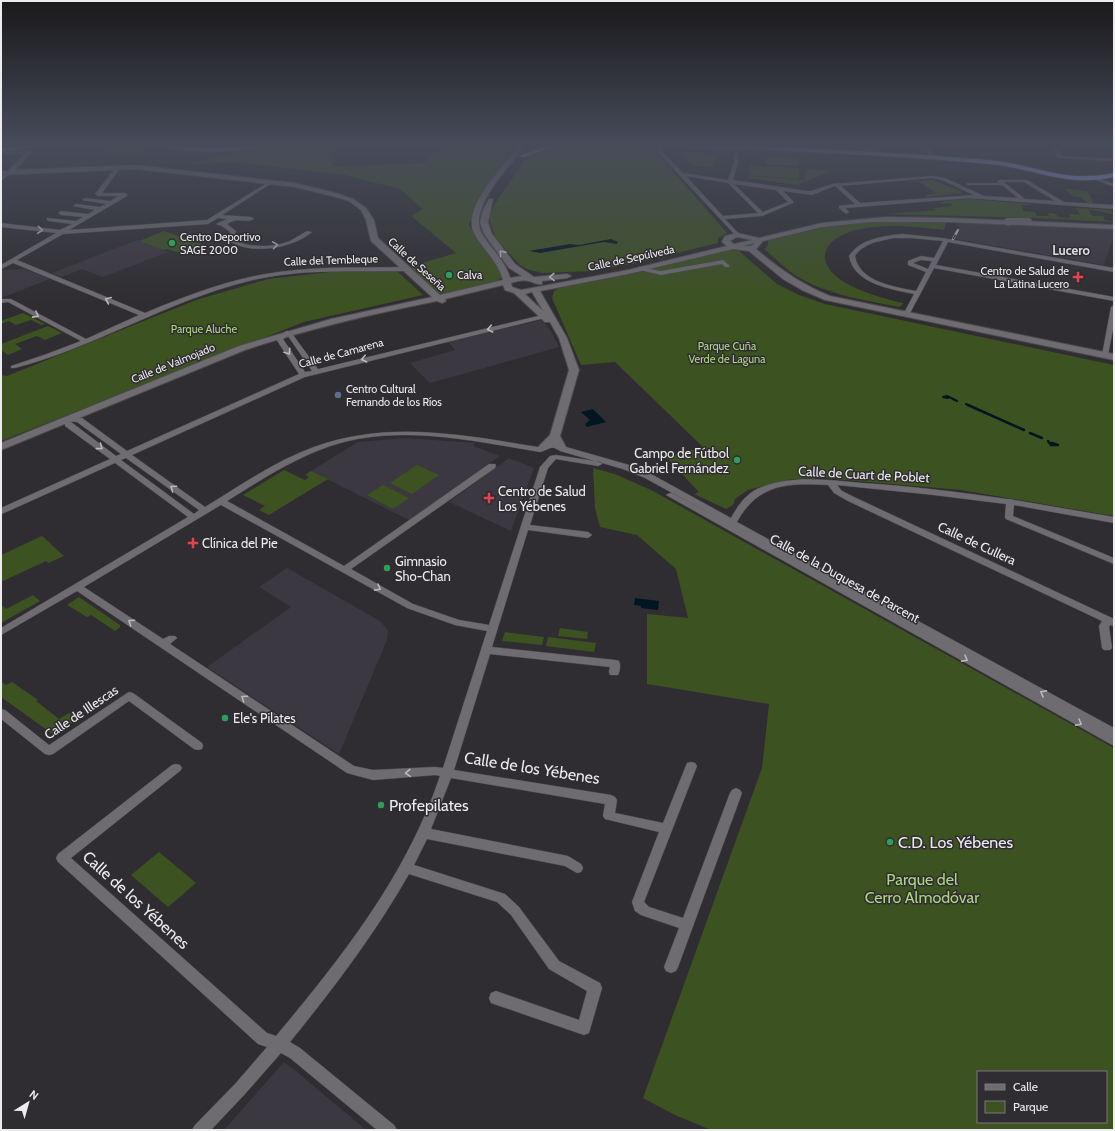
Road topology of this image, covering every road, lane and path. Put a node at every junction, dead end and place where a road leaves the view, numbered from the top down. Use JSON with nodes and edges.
{"nodes":[{"id":1,"x":124,"y":197,"type":"edge"},
{"id":2,"x":247,"y":197,"type":"edge"},
{"id":3,"x":341,"y":197,"type":"edge"},
{"id":4,"x":485,"y":197,"type":"edge"},
{"id":5,"x":492,"y":197,"type":"edge"},
{"id":6,"x":702,"y":197,"type":"edge"},
{"id":7,"x":745,"y":197,"type":"edge"},
{"id":8,"x":786,"y":197,"type":"edge"},
{"id":9,"x":850,"y":197,"type":"edge"},
{"id":10,"x":955,"y":197,"type":"edge"},
{"id":11,"x":972,"y":197,"type":"edge"},
{"id":12,"x":1019,"y":197,"type":"edge"},
{"id":13,"x":1051,"y":197,"type":"edge"},
{"id":14,"x":985,"y":198,"type":"joint"},
{"id":15,"x":86,"y":200,"type":"dead end"},
{"id":16,"x":1026,"y":202,"type":"junction"},
{"id":17,"x":111,"y":203,"type":"junction"},
{"id":18,"x":859,"y":205,"type":"junction"},
{"id":19,"x":1065,"y":205,"type":"junction"},
{"id":20,"x":76,"y":206,"type":"dead end"},
{"id":21,"x":1114,"y":207,"type":"edge"},
{"id":22,"x":100,"y":209,"type":"junction"},
{"id":23,"x":846,"y":212,"type":"dead end"},
{"id":24,"x":60,"y":213,"type":"dead end"},
{"id":25,"x":762,"y":214,"type":"junction"},
{"id":26,"x":89,"y":216,"type":"junction"},
{"id":27,"x":218,"y":216,"type":"junction"},
{"id":28,"x":232,"y":218,"type":"junction"},
{"id":29,"x":722,"y":218,"type":"junction"},
{"id":30,"x":49,"y":219,"type":"dead end"},
{"id":31,"x":251,"y":219,"type":"dead end"},
{"id":32,"x":1029,"y":220,"type":"junction"},
{"id":33,"x":77,"y":222,"type":"junction"},
{"id":34,"x":208,"y":222,"type":"junction"},
{"id":35,"x":1007,"y":223,"type":"junction"},
{"id":36,"x":223,"y":224,"type":"junction"},
{"id":37,"x":1,"y":225,"type":"edge"},
{"id":38,"x":1114,"y":226,"type":"edge"},
{"id":39,"x":61,"y":232,"type":"junction"},
{"id":40,"x":308,"y":232,"type":"dead end"},
{"id":41,"x":737,"y":235,"type":"junction"},
{"id":42,"x":756,"y":239,"type":"junction"},
{"id":43,"x":946,"y":241,"type":"junction"},
{"id":44,"x":729,"y":245,"type":"junction"},
{"id":45,"x":750,"y":248,"type":"junction"},
{"id":46,"x":11,"y":260,"type":"junction"},
{"id":47,"x":727,"y":266,"type":"dead end"},
{"id":48,"x":932,"y":266,"type":"junction"},
{"id":49,"x":1,"y":267,"type":"edge"},
{"id":50,"x":29,"y":267,"type":"junction"},
{"id":51,"x":406,"y":269,"type":"junction"},
{"id":52,"x":638,"y":269,"type":"junction"},
{"id":53,"x":1114,"y":270,"type":"edge"},
{"id":54,"x":508,"y":283,"type":"junction"},
{"id":55,"x":535,"y":283,"type":"junction"},
{"id":56,"x":516,"y":291,"type":"junction"},
{"id":57,"x":918,"y":293,"type":"junction"},
{"id":58,"x":1114,"y":299,"type":"edge"},
{"id":59,"x":440,"y":300,"type":"junction"},
{"id":60,"x":1,"y":301,"type":"edge"},
{"id":61,"x":1114,"y":306,"type":"edge"},
{"id":62,"x":144,"y":315,"type":"junction"},
{"id":63,"x":906,"y":315,"type":"junction"},
{"id":64,"x":547,"y":316,"type":"junction"},
{"id":65,"x":289,"y":334,"type":"junction"},
{"id":66,"x":280,"y":339,"type":"junction"},
{"id":67,"x":86,"y":341,"type":"junction"},
{"id":68,"x":1105,"y":355,"type":"junction"},
{"id":69,"x":1114,"y":357,"type":"edge"},
{"id":70,"x":14,"y":367,"type":"dead end"},
{"id":71,"x":316,"y":370,"type":"junction"},
{"id":72,"x":303,"y":375,"type":"junction"},
{"id":73,"x":72,"y":421,"type":"junction"},
{"id":74,"x":555,"y":436,"type":"junction"},
{"id":75,"x":1,"y":447,"type":"edge"},
{"id":76,"x":562,"y":448,"type":"junction"},
{"id":77,"x":541,"y":450,"type":"junction"},
{"id":78,"x":1,"y":452,"type":"edge"},
{"id":79,"x":126,"y":454,"type":"junction"},
{"id":80,"x":555,"y":458,"type":"junction"},
{"id":81,"x":115,"y":459,"type":"junction"},
{"id":82,"x":492,"y":466,"type":"dead end"},
{"id":83,"x":544,"y":467,"type":"junction"},
{"id":84,"x":832,"y":483,"type":"junction"},
{"id":85,"x":220,"y":501,"type":"junction"},
{"id":86,"x":1010,"y":501,"type":"junction"},
{"id":87,"x":204,"y":510,"type":"junction"},
{"id":88,"x":1,"y":511,"type":"edge"},
{"id":89,"x":701,"y":514,"type":"junction"},
{"id":90,"x":193,"y":517,"type":"junction"},
{"id":91,"x":1114,"y":520,"type":"edge"},
{"id":92,"x":732,"y":522,"type":"junction"},
{"id":93,"x":526,"y":527,"type":"junction"},
{"id":94,"x":588,"y":535,"type":"dead end"},
{"id":95,"x":1114,"y":560,"type":"edge"},
{"id":96,"x":344,"y":570,"type":"junction"},
{"id":97,"x":78,"y":587,"type":"junction"},
{"id":98,"x":1112,"y":622,"type":"edge"},
{"id":99,"x":493,"y":629,"type":"junction"},
{"id":100,"x":1,"y":632,"type":"edge"},
{"id":101,"x":1107,"y":648,"type":"dead end"},
{"id":102,"x":487,"y":650,"type":"junction"},
{"id":103,"x":614,"y":672,"type":"dead end"},
{"id":104,"x":1,"y":713,"type":"edge"},
{"id":105,"x":1114,"y":733,"type":"edge"},
{"id":106,"x":1114,"y":742,"type":"edge"},
{"id":107,"x":198,"y":746,"type":"dead end"},
{"id":108,"x":691,"y":766,"type":"dead end"},
{"id":109,"x":176,"y":768,"type":"dead end"},
{"id":110,"x":447,"y":772,"type":"junction"},
{"id":111,"x":736,"y":793,"type":"dead end"},
{"id":112,"x":666,"y":829,"type":"junction"},
{"id":113,"x":424,"y":833,"type":"junction"},
{"id":114,"x":406,"y":868,"type":"junction"},
{"id":115,"x":578,"y":868,"type":"dead end"},
{"id":116,"x":687,"y":925,"type":"junction"},
{"id":117,"x":671,"y":967,"type":"dead end"},
{"id":118,"x":496,"y":998,"type":"dead end"},
{"id":119,"x":279,"y":1044,"type":"junction"},
{"id":120,"x":200,"y":1130,"type":"edge"},
{"id":121,"x":389,"y":1130,"type":"edge"}],
"edges":[{"from":1,"to":17,"type":"street"},
{"from":2,"to":27,"type":"street"},
{"from":3,"to":51,"type":"street","name":"Calle de Seseña"},
{"from":4,"to":54,"type":"street"},
{"from":55,"to":5,"type":"street","one_way":true},
{"from":6,"to":29,"type":"street"},
{"from":7,"to":25,"type":"street"},
{"from":8,"to":25,"type":"street"},
{"from":9,"to":18,"type":"street"},
{"from":10,"to":18,"type":"street"},
{"from":11,"to":14,"type":"street"},
{"from":12,"to":16,"type":"street"},
{"from":13,"to":19,"type":"street"},
{"from":14,"to":16,"type":"street"},
{"from":15,"to":17,"type":"street"},
{"from":16,"to":19,"type":"street"},
{"from":17,"to":22,"type":"street"},
{"from":18,"to":23,"type":"street"},
{"from":19,"to":21,"type":"street"},
{"from":20,"to":22,"type":"street"},
{"from":22,"to":26,"type":"street"},
{"from":24,"to":26,"type":"street"},
{"from":25,"to":29,"type":"street"},
{"from":26,"to":33,"type":"street"},
{"from":27,"to":28,"type":"street"},
{"from":27,"to":34,"type":"street"},
{"from":28,"to":31,"type":"street"},
{"from":28,"to":36,"type":"street"},
{"from":29,"to":41,"type":"street"},
{"from":30,"to":33,"type":"street"},
{"from":32,"to":35,"type":"street","name":"Calle de Sepúlveda"},
{"from":32,"to":38,"type":"street","name":"Calle de Sepúlveda"},
{"from":32,"to":42,"type":"street","name":"Calle de Sepúlveda"},
{"from":33,"to":39,"type":"street"},
{"from":34,"to":36,"type":"street"},
{"from":34,"to":39,"type":"street"},
{"from":35,"to":38,"type":"street","name":"Calle de Sepúlveda"},
{"from":35,"to":42,"type":"street","name":"Calle de Sepúlveda"},
{"from":36,"to":40,"type":"street","one_way":true},
{"from":37,"to":39,"type":"street","one_way":true},
{"from":39,"to":46,"type":"street"},
{"from":41,"to":42,"type":"street","name":"Calle de Sepúlveda"},
{"from":41,"to":44,"type":"street","name":"Calle de Sepúlveda"},
{"from":42,"to":44,"type":"street","name":"Calle de Sepúlveda"},
{"from":42,"to":45,"type":"street"},
{"from":43,"to":48,"type":"street"},
{"from":43,"to":53,"type":"street"},
{"from":43,"to":57,"type":"street"},
{"from":44,"to":45,"type":"street","name":"Calle de Sepúlveda"},
{"from":44,"to":52,"type":"street","name":"Calle de Sepúlveda"},
{"from":44,"to":55,"type":"street","name":"Calle de Sepúlveda","one_way":true},
{"from":45,"to":63,"type":"street"},
{"from":46,"to":49,"type":"street"},
{"from":46,"to":50,"type":"street"},
{"from":47,"to":52,"type":"street"},
{"from":48,"to":57,"type":"street"},
{"from":48,"to":58,"type":"street"},
{"from":49,"to":50,"type":"street"},
{"from":62,"to":50,"type":"street","one_way":true},
{"from":51,"to":59,"type":"street","name":"Calle de Seseña"},
{"from":51,"to":62,"type":"street","name":"Calle del Tembleque"},
{"from":52,"to":55,"type":"street","name":"Calle de Sepúlveda"},
{"from":54,"to":55,"type":"street","name":"Calle de Valmojado"},
{"from":54,"to":56,"type":"street"},
{"from":54,"to":59,"type":"street","name":"Calle de Valmojado"},
{"from":55,"to":56,"type":"street"},
{"from":55,"to":64,"type":"street"},
{"from":56,"to":59,"type":"street","name":"Calle de Valmojado"},
{"from":56,"to":64,"type":"street"},
{"from":57,"to":63,"type":"street"},
{"from":59,"to":65,"type":"street","name":"Calle de Valmojado"},
{"from":60,"to":67,"type":"street","one_way":true},
{"from":61,"to":68,"type":"street"},
{"from":62,"to":67,"type":"street","name":"Calle del Tembleque"},
{"from":63,"to":68,"type":"street"},
{"from":64,"to":71,"type":"street","name":"Calle de Camarena","one_way":true},
{"from":64,"to":74,"type":"street"},
{"from":65,"to":66,"type":"street","name":"Calle de Valmojado"},
{"from":65,"to":71,"type":"street"},
{"from":65,"to":73,"type":"street","name":"Calle de Valmojado"},
{"from":66,"to":72,"type":"street","one_way":true},
{"from":66,"to":73,"type":"street","name":"Calle de Valmojado"},
{"from":67,"to":70,"type":"street","name":"Calle del Tembleque"},
{"from":68,"to":69,"type":"street"},
{"from":71,"to":72,"type":"street","name":"Calle de Camarena"},
{"from":72,"to":79,"type":"street","name":"Calle de Camarena"},
{"from":73,"to":75,"type":"street","name":"Calle de Valmojado"},
{"from":73,"to":78,"type":"street","name":"Calle de Valmojado"},
{"from":73,"to":79,"type":"street"},
{"from":73,"to":81,"type":"street","one_way":true},
{"from":74,"to":76,"type":"street"},
{"from":74,"to":77,"type":"street"},
{"from":76,"to":77,"type":"street","name":"Calle de la Duquesa de Parcent"},
{"from":76,"to":80,"type":"street","name":"Calle de los Yébenes"},
{"from":76,"to":92,"type":"street","name":"Calle de la Duquesa de Parcent"},
{"from":77,"to":80,"type":"street","name":"Calle de la Duquesa de Parcent"},
{"from":77,"to":83,"type":"street"},
{"from":77,"to":85,"type":"street"},
{"from":79,"to":81,"type":"street","name":"Calle de Camarena"},
{"from":87,"to":79,"type":"street","one_way":true},
{"from":80,"to":83,"type":"street","name":"Calle de los Yébenes"},
{"from":80,"to":89,"type":"street","name":"Calle de la Duquesa de Parcent"},
{"from":81,"to":88,"type":"street"},
{"from":81,"to":90,"type":"street"},
{"from":82,"to":96,"type":"street"},
{"from":83,"to":93,"type":"street","name":"Calle de los Yébenes"},
{"from":84,"to":86,"type":"street","name":"Calle de Cuart de Poblet"},
{"from":84,"to":92,"type":"street","name":"Calle de Cuart de Poblet"},
{"from":84,"to":98,"type":"street","name":"Calle de Cullera"},
{"from":85,"to":87,"type":"street"},
{"from":85,"to":96,"type":"street"},
{"from":86,"to":91,"type":"street","name":"Calle de Cuart de Poblet"},
{"from":86,"to":95,"type":"street"},
{"from":87,"to":90,"type":"street"},
{"from":89,"to":92,"type":"street"},
{"from":89,"to":106,"type":"street","name":"Calle de la Duquesa de Parcent","one_way":true},
{"from":90,"to":97,"type":"street"},
{"from":105,"to":92,"type":"street","name":"Calle de la Duquesa de Parcent","one_way":true},
{"from":93,"to":94,"type":"street"},
{"from":93,"to":99,"type":"street","name":"Calle de los Yébenes"},
{"from":96,"to":99,"type":"street","one_way":true},
{"from":97,"to":100,"type":"street"},
{"from":110,"to":97,"type":"street","name":"Calle de los Yébenes","one_way":true},
{"from":98,"to":101,"type":"street"},
{"from":99,"to":102,"type":"street","name":"Calle de los Yébenes"},
{"from":102,"to":103,"type":"street"},
{"from":102,"to":110,"type":"street","name":"Calle de los Yébenes"},
{"from":104,"to":107,"type":"street","name":"Calle de Illescas"},
{"from":108,"to":112,"type":"street"},
{"from":109,"to":119,"type":"street","name":"Calle de los Yébenes"},
{"from":110,"to":112,"type":"street","name":"Calle de los Yébenes"},
{"from":110,"to":113,"type":"street","name":"Calle de los Yébenes"},
{"from":111,"to":116,"type":"street"},
{"from":112,"to":116,"type":"street"},
{"from":113,"to":114,"type":"street","name":"Calle de los Yébenes"},
{"from":113,"to":115,"type":"street"},
{"from":114,"to":118,"type":"street"},
{"from":114,"to":119,"type":"street","name":"Calle de los Yébenes"},
{"from":116,"to":117,"type":"street"},
{"from":119,"to":120,"type":"street","name":"Calle de los Yébenes"},
{"from":119,"to":121,"type":"street","name":"Calle de los Yébenes"}]}
